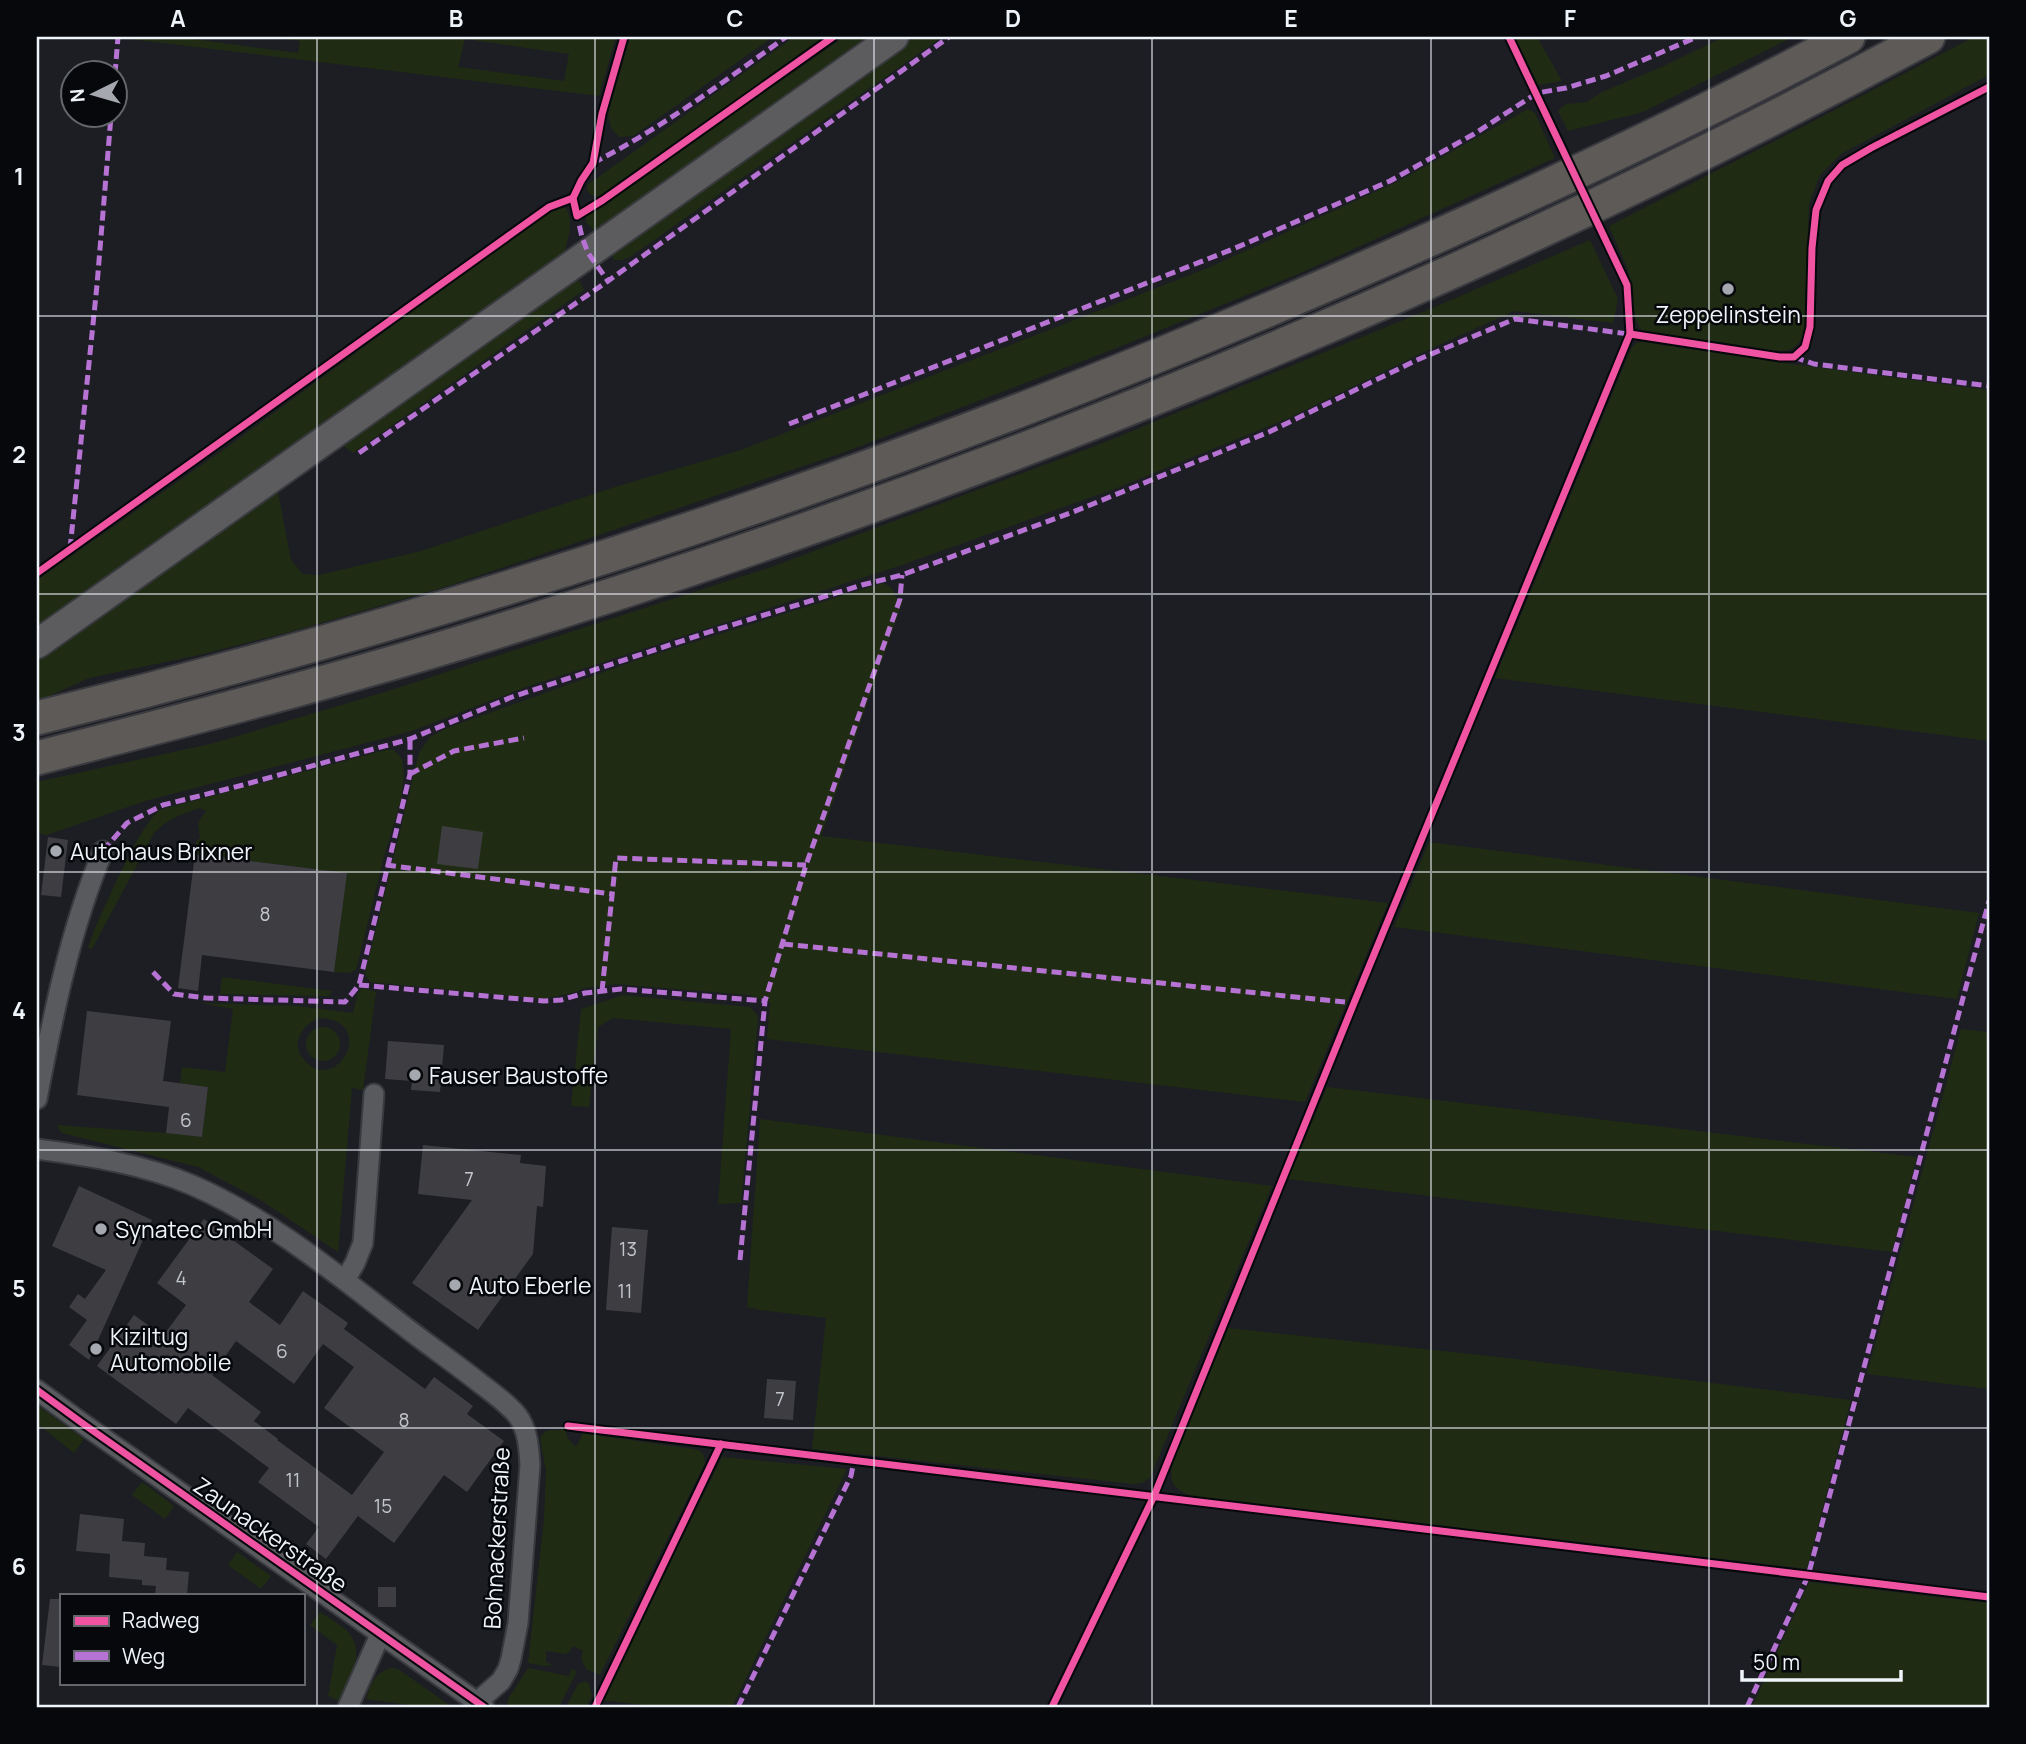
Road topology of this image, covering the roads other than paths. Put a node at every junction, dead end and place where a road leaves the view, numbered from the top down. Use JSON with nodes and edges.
{"nodes":[{"id":1,"x":894,"y":37,"type":"edge"},
{"id":2,"x":1848,"y":37,"type":"edge"},
{"id":3,"x":1928,"y":37,"type":"edge"},
{"id":4,"x":37,"y":644,"type":"edge"},
{"id":5,"x":37,"y":718,"type":"edge"},
{"id":6,"x":37,"y":758,"type":"edge"},
{"id":7,"x":103,"y":851,"type":"dead end"},
{"id":8,"x":374,"y":1094,"type":"dead end"},
{"id":9,"x":37,"y":1099,"type":"edge"},
{"id":10,"x":37,"y":1149,"type":"edge"},
{"id":11,"x":345,"y":1280,"type":"junction"},
{"id":12,"x":37,"y":1390,"type":"edge"},
{"id":13,"x":380,"y":1635,"type":"junction"},
{"id":14,"x":481,"y":1704,"type":"edge"},
{"id":15,"x":348,"y":1707,"type":"edge"}],
"edges":[{"from":1,"to":4,"type":"main road"},
{"from":2,"to":5,"type":"highway"},
{"from":3,"to":6,"type":"highway"},
{"from":7,"to":9,"type":"street"},
{"from":8,"to":11,"type":"street"},
{"from":10,"to":11,"type":"street","name":"Bohnackerstraße"},
{"from":11,"to":14,"type":"street","name":"Bohnackerstraße"},
{"from":12,"to":13,"type":"street","name":"Zaunackerstraße"},
{"from":13,"to":14,"type":"street","name":"Zaunackerstraße"},
{"from":13,"to":15,"type":"street"}]}
